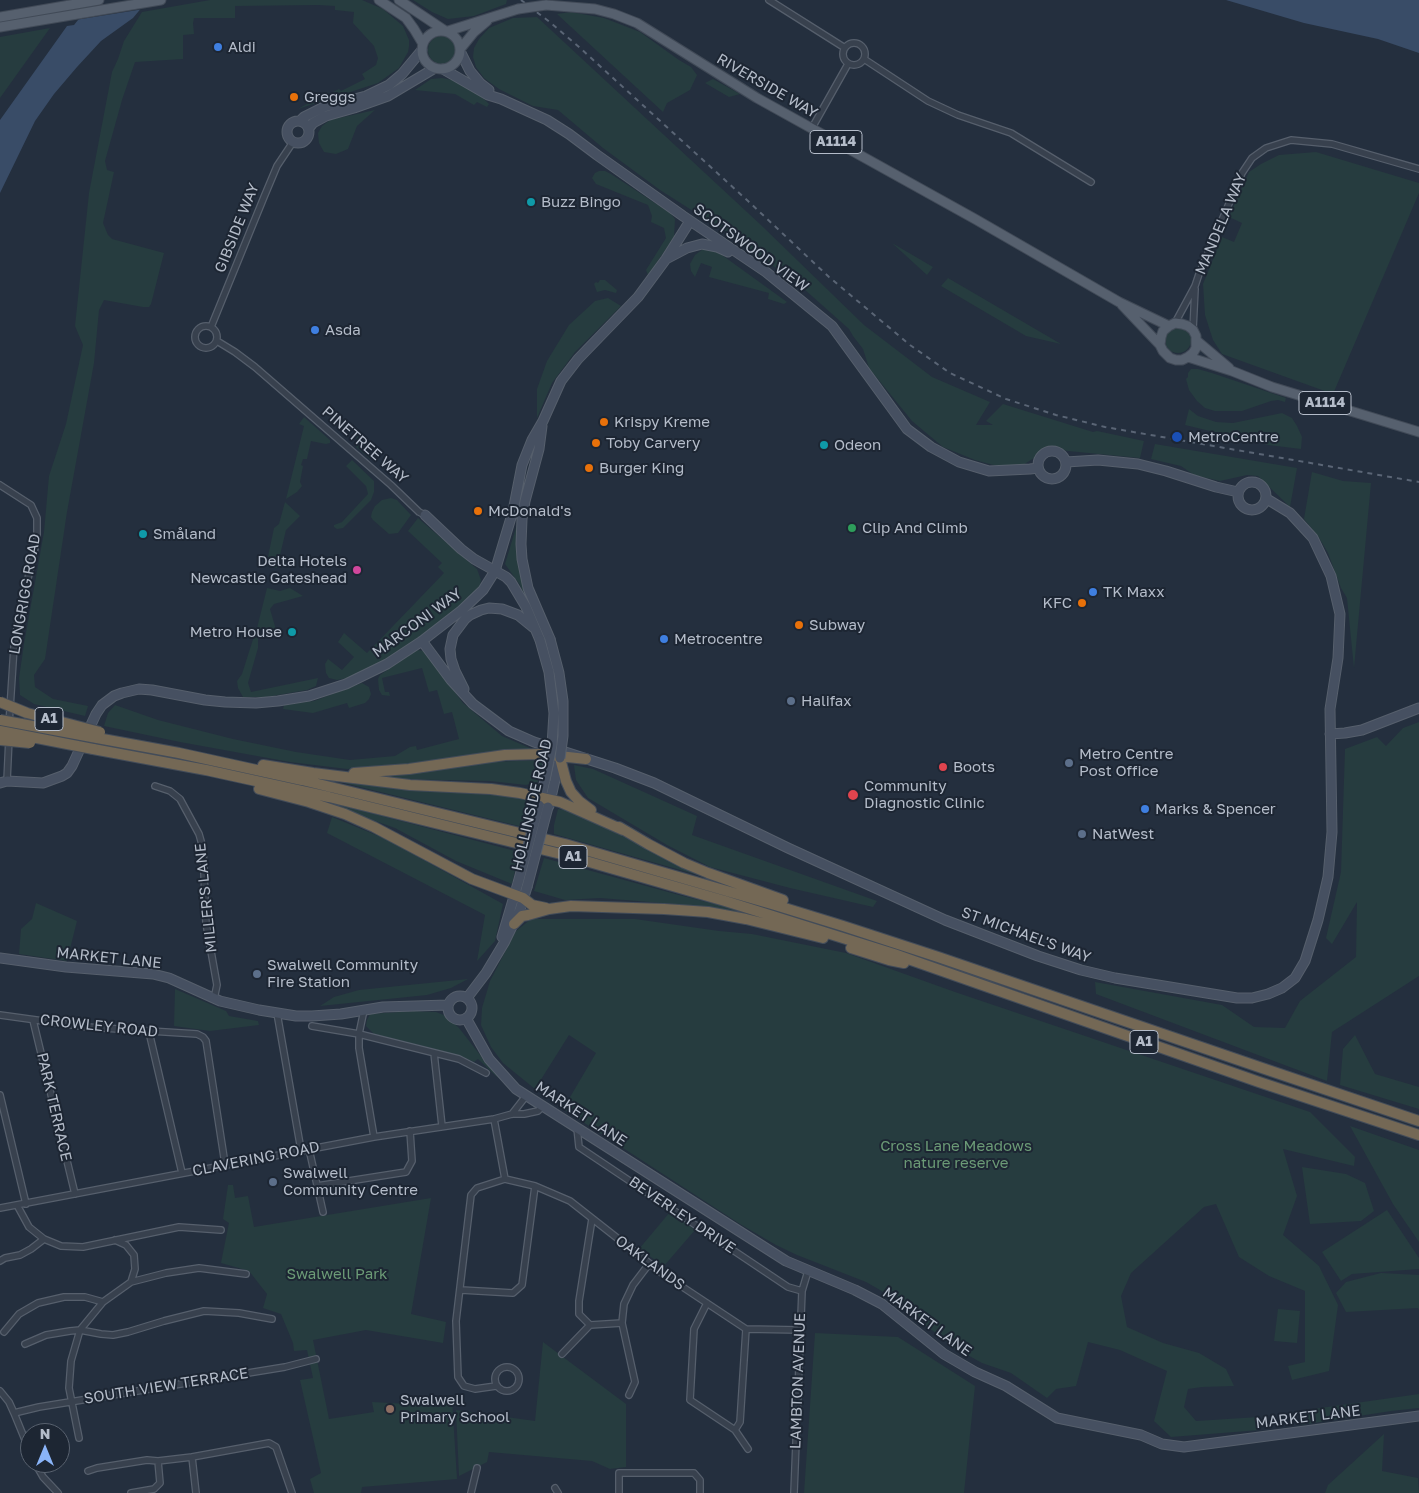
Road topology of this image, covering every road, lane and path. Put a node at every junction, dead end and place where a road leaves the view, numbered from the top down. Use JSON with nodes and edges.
{"nodes":[{"id":1,"x":99,"y":0,"type":"edge"},
{"id":2,"x":161,"y":0,"type":"edge"},
{"id":3,"x":379,"y":0,"type":"edge"},
{"id":4,"x":399,"y":0,"type":"edge"},
{"id":5,"x":769,"y":0,"type":"edge"},
{"id":6,"x":0,"y":16,"type":"edge"},
{"id":7,"x":494,"y":16,"type":"junction"},
{"id":8,"x":0,"y":27,"type":"edge"},
{"id":9,"x":446,"y":31,"type":"junction"},
{"id":10,"x":422,"y":47,"type":"junction"},
{"id":11,"x":844,"y":48,"type":"junction"},
{"id":12,"x":461,"y":50,"type":"junction"},
{"id":13,"x":864,"y":59,"type":"junction"},
{"id":14,"x":848,"y":64,"type":"junction"},
{"id":15,"x":439,"y":69,"type":"junction"},
{"id":16,"x":501,"y":99,"type":"junction"},
{"id":17,"x":300,"y":121,"type":"junction"},
{"id":18,"x":308,"y":128,"type":"junction"},
{"id":19,"x":812,"y":128,"type":"junction"},
{"id":20,"x":292,"y":142,"type":"junction"},
{"id":21,"x":1419,"y":169,"type":"edge"},
{"id":22,"x":1092,"y":182,"type":"dead end"},
{"id":23,"x":690,"y":221,"type":"junction"},
{"id":24,"x":666,"y":259,"type":"junction"},
{"id":25,"x":766,"y":272,"type":"junction"},
{"id":26,"x":1195,"y":286,"type":"junction"},
{"id":27,"x":1119,"y":302,"type":"junction"},
{"id":28,"x":1172,"y":325,"type":"junction"},
{"id":29,"x":211,"y":327,"type":"junction"},
{"id":30,"x":1193,"y":330,"type":"junction"},
{"id":31,"x":217,"y":341,"type":"junction"},
{"id":32,"x":1197,"y":341,"type":"junction"},
{"id":33,"x":1160,"y":345,"type":"junction"},
{"id":34,"x":1188,"y":357,"type":"junction"},
{"id":35,"x":1232,"y":371,"type":"junction"},
{"id":36,"x":542,"y":421,"type":"junction"},
{"id":37,"x":1419,"y":432,"type":"edge"},
{"id":38,"x":1066,"y":462,"type":"junction"},
{"id":39,"x":1038,"y":468,"type":"junction"},
{"id":40,"x":0,"y":485,"type":"edge"},
{"id":41,"x":527,"y":488,"type":"junction"},
{"id":42,"x":1238,"y":492,"type":"junction"},
{"id":43,"x":1267,"y":499,"type":"junction"},
{"id":44,"x":513,"y":511,"type":"junction"},
{"id":45,"x":425,"y":515,"type":"joint"},
{"id":46,"x":495,"y":571,"type":"junction"},
{"id":47,"x":536,"y":630,"type":"junction"},
{"id":48,"x":422,"y":641,"type":"junction"},
{"id":49,"x":470,"y":701,"type":"junction"},
{"id":50,"x":0,"y":702,"type":"edge"},
{"id":51,"x":1419,"y":708,"type":"edge"},
{"id":52,"x":0,"y":720,"type":"edge"},
{"id":53,"x":0,"y":731,"type":"edge"},
{"id":54,"x":1330,"y":734,"type":"junction"},
{"id":55,"x":98,"y":735,"type":"junction"},
{"id":56,"x":0,"y":740,"type":"edge"},
{"id":57,"x":74,"y":745,"type":"junction"},
{"id":58,"x":560,"y":758,"type":"junction"},
{"id":59,"x":586,"y":759,"type":"junction"},
{"id":60,"x":218,"y":762,"type":"junction"},
{"id":61,"x":206,"y":770,"type":"junction"},
{"id":62,"x":313,"y":773,"type":"junction"},
{"id":63,"x":3,"y":782,"type":"edge"},
{"id":64,"x":155,"y":786,"type":"dead end"},
{"id":65,"x":545,"y":802,"type":"junction"},
{"id":66,"x":623,"y":830,"type":"junction"},
{"id":67,"x":519,"y":897,"type":"junction"},
{"id":68,"x":549,"y":909,"type":"junction"},
{"id":69,"x":514,"y":924,"type":"junction"},
{"id":70,"x":903,"y":945,"type":"junction"},
{"id":71,"x":499,"y":950,"type":"junction"},
{"id":72,"x":0,"y":958,"type":"edge"},
{"id":73,"x":932,"y":969,"type":"junction"},
{"id":74,"x":467,"y":998,"type":"junction"},
{"id":75,"x":214,"y":999,"type":"junction"},
{"id":76,"x":448,"y":1005,"type":"junction"},
{"id":77,"x":364,"y":1010,"type":"junction"},
{"id":78,"x":277,"y":1013,"type":"junction"},
{"id":79,"x":0,"y":1015,"type":"edge"},
{"id":80,"x":466,"y":1018,"type":"junction"},
{"id":81,"x":33,"y":1020,"type":"junction"},
{"id":82,"x":312,"y":1026,"type":"dead end"},
{"id":83,"x":149,"y":1032,"type":"junction"},
{"id":84,"x":359,"y":1034,"type":"junction"},
{"id":85,"x":434,"y":1053,"type":"junction"},
{"id":86,"x":486,"y":1073,"type":"dead end"},
{"id":87,"x":0,"y":1096,"type":"edge"},
{"id":88,"x":526,"y":1096,"type":"junction"},
{"id":89,"x":543,"y":1106,"type":"junction"},
{"id":90,"x":512,"y":1114,"type":"junction"},
{"id":91,"x":494,"y":1119,"type":"junction"},
{"id":92,"x":1419,"y":1120,"type":"edge"},
{"id":93,"x":442,"y":1126,"type":"junction"},
{"id":94,"x":576,"y":1128,"type":"junction"},
{"id":95,"x":410,"y":1131,"type":"junction"},
{"id":96,"x":1419,"y":1135,"type":"edge"},
{"id":97,"x":374,"y":1137,"type":"junction"},
{"id":98,"x":309,"y":1149,"type":"junction"},
{"id":99,"x":301,"y":1150,"type":"junction"},
{"id":100,"x":225,"y":1164,"type":"junction"},
{"id":101,"x":182,"y":1173,"type":"junction"},
{"id":102,"x":505,"y":1179,"type":"junction"},
{"id":103,"x":317,"y":1186,"type":"junction"},
{"id":104,"x":535,"y":1186,"type":"junction"},
{"id":105,"x":75,"y":1194,"type":"junction"},
{"id":106,"x":26,"y":1204,"type":"junction"},
{"id":107,"x":17,"y":1205,"type":"junction"},
{"id":108,"x":0,"y":1208,"type":"edge"},
{"id":109,"x":323,"y":1212,"type":"dead end"},
{"id":110,"x":592,"y":1219,"type":"junction"},
{"id":111,"x":221,"y":1230,"type":"dead end"},
{"id":112,"x":44,"y":1239,"type":"junction"},
{"id":113,"x":114,"y":1240,"type":"junction"},
{"id":114,"x":0,"y":1261,"type":"edge"},
{"id":115,"x":649,"y":1264,"type":"junction"},
{"id":116,"x":808,"y":1270,"type":"junction"},
{"id":117,"x":246,"y":1274,"type":"dead end"},
{"id":118,"x":131,"y":1282,"type":"junction"},
{"id":119,"x":461,"y":1290,"type":"junction"},
{"id":120,"x":802,"y":1291,"type":"junction"},
{"id":121,"x":103,"y":1302,"type":"junction"},
{"id":122,"x":707,"y":1303,"type":"junction"},
{"id":123,"x":272,"y":1318,"type":"dead end"},
{"id":124,"x":622,"y":1323,"type":"junction"},
{"id":125,"x":590,"y":1326,"type":"junction"},
{"id":126,"x":746,"y":1329,"type":"junction"},
{"id":127,"x":80,"y":1330,"type":"junction"},
{"id":128,"x":800,"y":1330,"type":"junction"},
{"id":129,"x":4,"y":1332,"type":"dead end"},
{"id":130,"x":25,"y":1344,"type":"dead end"},
{"id":131,"x":562,"y":1354,"type":"dead end"},
{"id":132,"x":316,"y":1359,"type":"dead end"},
{"id":133,"x":496,"y":1386,"type":"junction"},
{"id":134,"x":0,"y":1391,"type":"edge"},
{"id":135,"x":629,"y":1395,"type":"dead end"},
{"id":136,"x":72,"y":1402,"type":"junction"},
{"id":137,"x":14,"y":1413,"type":"junction"},
{"id":138,"x":1419,"y":1416,"type":"edge"},
{"id":139,"x":20,"y":1428,"type":"edge"},
{"id":140,"x":734,"y":1430,"type":"junction"},
{"id":141,"x":80,"y":1438,"type":"dead end"},
{"id":142,"x":748,"y":1449,"type":"dead end"},
{"id":143,"x":192,"y":1457,"type":"junction"},
{"id":144,"x":158,"y":1461,"type":"junction"},
{"id":145,"x":477,"y":1468,"type":"dead end"},
{"id":146,"x":88,"y":1471,"type":"dead end"},
{"id":147,"x":41,"y":1473,"type":"edge"},
{"id":148,"x":58,"y":1493,"type":"edge"},
{"id":149,"x":131,"y":1493,"type":"edge"},
{"id":150,"x":196,"y":1493,"type":"edge"},
{"id":151,"x":292,"y":1493,"type":"edge"},
{"id":152,"x":471,"y":1493,"type":"edge"},
{"id":153,"x":619,"y":1493,"type":"edge"},
{"id":154,"x":700,"y":1493,"type":"edge"},
{"id":155,"x":794,"y":1493,"type":"edge"}],
"edges":[{"from":1,"to":6,"type":"main road"},
{"from":2,"to":8,"type":"main road"},
{"from":3,"to":10,"type":"main road"},
{"from":4,"to":9,"type":"main road"},
{"from":5,"to":11,"type":"street"},
{"from":7,"to":9,"type":"main road","name":"RIVERSIDE WAY","number":"A1114"},
{"from":7,"to":12,"type":"main road","name":"RIVERSIDE WAY","number":"A1114"},
{"from":7,"to":19,"type":"main road","name":"RIVERSIDE WAY","number":"A1114","bridge":true},
{"from":9,"to":10,"type":"main road"},
{"from":9,"to":12,"type":"main road"},
{"from":10,"to":15,"type":"main road"},
{"from":10,"to":17,"type":"street","name":"GIBSIDE WAY"},
{"from":11,"to":13,"type":"street"},
{"from":11,"to":14,"type":"street"},
{"from":12,"to":15,"type":"main road"},
{"from":12,"to":16,"type":"street","name":"SCOTSWOOD VIEW"},
{"from":13,"to":14,"type":"street"},
{"from":13,"to":22,"type":"street"},
{"from":14,"to":19,"type":"street"},
{"from":15,"to":16,"type":"street","name":"SCOTSWOOD VIEW"},
{"from":15,"to":18,"type":"street","name":"GIBSIDE WAY"},
{"from":16,"to":23,"type":"street","name":"SCOTSWOOD VIEW"},
{"from":17,"to":18,"type":"street"},
{"from":17,"to":20,"type":"street","name":"GIBSIDE WAY"},
{"from":18,"to":20,"type":"street","name":"GIBSIDE WAY"},
{"from":19,"to":27,"type":"main road","name":"RIVERSIDE WAY","number":"A1114"},
{"from":20,"to":29,"type":"street","name":"GIBSIDE WAY"},
{"from":21,"to":26,"type":"street","name":"MANDELA WAY"},
{"from":23,"to":24,"type":"street","name":"HOLLINSIDE ROAD"},
{"from":23,"to":25,"type":"street","name":"SCOTSWOOD VIEW"},
{"from":24,"to":25,"type":"street"},
{"from":24,"to":36,"type":"street","name":"HOLLINSIDE ROAD"},
{"from":25,"to":39,"type":"street","name":"SCOTSWOOD VIEW"},
{"from":26,"to":28,"type":"street","name":"MANDELA WAY"},
{"from":26,"to":30,"type":"street","name":"MANDELA WAY"},
{"from":27,"to":28,"type":"main road","number":"A1114"},
{"from":27,"to":33,"type":"main road","number":"A1114"},
{"from":28,"to":30,"type":"main road"},
{"from":28,"to":33,"type":"main road"},
{"from":29,"to":31,"type":"street"},
{"from":29,"to":31,"type":"street"},
{"from":30,"to":32,"type":"main road"},
{"from":31,"to":45,"type":"street","name":"PINETREE WAY"},
{"from":32,"to":34,"type":"main road"},
{"from":32,"to":35,"type":"main road","number":"A1114"},
{"from":33,"to":34,"type":"main road"},
{"from":34,"to":35,"type":"main road","number":"A1114"},
{"from":35,"to":37,"type":"main road","number":"A1114"},
{"from":36,"to":41,"type":"street","name":"HOLLINSIDE ROAD"},
{"from":36,"to":44,"type":"street","name":"HOLLINSIDE ROAD"},
{"from":38,"to":39,"type":"street"},
{"from":38,"to":39,"type":"street"},
{"from":38,"to":42,"type":"street"},
{"from":40,"to":63,"type":"street","name":"LONGRIGG ROAD"},
{"from":41,"to":44,"type":"street","name":"HOLLINSIDE ROAD"},
{"from":41,"to":58,"type":"street","name":"HOLLINSIDE ROAD","bridge":true},
{"from":42,"to":43,"type":"street"},
{"from":42,"to":43,"type":"street"},
{"from":43,"to":54,"type":"street"},
{"from":44,"to":46,"type":"street","name":"HOLLINSIDE ROAD"},
{"from":45,"to":46,"type":"street","name":"PINETREE WAY"},
{"from":46,"to":47,"type":"street","name":"HOLLINSIDE ROAD"},
{"from":46,"to":48,"type":"street","name":"MARCONI WAY"},
{"from":47,"to":49,"type":"street"},
{"from":47,"to":65,"type":"street","name":"HOLLINSIDE ROAD","bridge":true},
{"from":48,"to":49,"type":"street","name":"ST MICHAEL'S WAY"},
{"from":48,"to":63,"type":"street","name":"MARCONI WAY"},
{"from":49,"to":59,"type":"street","name":"ST MICHAEL'S WAY"},
{"from":50,"to":55,"type":"highway","number":"A1","bridge":true},
{"from":51,"to":54,"type":"street"},
{"from":52,"to":55,"type":"highway","number":"A1","bridge":true},
{"from":53,"to":57,"type":"highway","number":"A1","bridge":true},
{"from":54,"to":59,"type":"street","name":"ST MICHAEL'S WAY"},
{"from":55,"to":60,"type":"highway","number":"A1"},
{"from":56,"to":57,"type":"highway","number":"A1","bridge":true},
{"from":57,"to":61,"type":"highway","number":"A1","bridge":true},
{"from":58,"to":65,"type":"street","name":"HOLLINSIDE ROAD"},
{"from":58,"to":66,"type":"highway"},
{"from":59,"to":62,"type":"highway"},
{"from":60,"to":62,"type":"highway"},
{"from":60,"to":70,"type":"highway","number":"A1"},
{"from":61,"to":67,"type":"highway"},
{"from":61,"to":73,"type":"highway","number":"A1"},
{"from":62,"to":65,"type":"highway"},
{"from":64,"to":75,"type":"street","name":"MILLER'S LANE"},
{"from":65,"to":66,"type":"highway"},
{"from":65,"to":67,"type":"street","name":"HOLLINSIDE ROAD","bridge":true},
{"from":65,"to":67,"type":"street","name":"HOLLINSIDE ROAD","bridge":true},
{"from":66,"to":70,"type":"highway"},
{"from":67,"to":68,"type":"highway"},
{"from":67,"to":69,"type":"street","name":"HOLLINSIDE ROAD"},
{"from":67,"to":71,"type":"street","name":"HOLLINSIDE ROAD"},
{"from":68,"to":69,"type":"highway"},
{"from":68,"to":73,"type":"highway"},
{"from":69,"to":71,"type":"street","name":"HOLLINSIDE ROAD"},
{"from":70,"to":92,"type":"highway","number":"A1"},
{"from":71,"to":74,"type":"street","name":"HOLLINSIDE ROAD"},
{"from":72,"to":75,"type":"street","name":"MARKET LANE"},
{"from":73,"to":96,"type":"highway","number":"A1"},
{"from":74,"to":76,"type":"street"},
{"from":74,"to":80,"type":"street"},
{"from":75,"to":78,"type":"street","name":"MARKET LANE"},
{"from":76,"to":77,"type":"street","name":"MARKET LANE"},
{"from":76,"to":80,"type":"street"},
{"from":77,"to":78,"type":"street","name":"MARKET LANE"},
{"from":77,"to":84,"type":"street"},
{"from":78,"to":99,"type":"street"},
{"from":79,"to":81,"type":"street","name":"CROWLEY ROAD"},
{"from":80,"to":88,"type":"street","name":"MARKET LANE"},
{"from":81,"to":83,"type":"street","name":"CROWLEY ROAD"},
{"from":81,"to":105,"type":"street","name":"PARK TERRACE"},
{"from":82,"to":84,"type":"street"},
{"from":83,"to":100,"type":"street","name":"CROWLEY ROAD"},
{"from":83,"to":101,"type":"street"},
{"from":84,"to":85,"type":"street"},
{"from":84,"to":97,"type":"street"},
{"from":85,"to":86,"type":"street"},
{"from":85,"to":93,"type":"street"},
{"from":87,"to":106,"type":"street"},
{"from":88,"to":89,"type":"street","name":"MARKET LANE"},
{"from":88,"to":90,"type":"street"},
{"from":89,"to":90,"type":"street","name":"CLAVERING ROAD"},
{"from":89,"to":94,"type":"street","name":"MARKET LANE"},
{"from":90,"to":91,"type":"street","name":"CLAVERING ROAD"},
{"from":91,"to":93,"type":"street","name":"CLAVERING ROAD"},
{"from":91,"to":102,"type":"street"},
{"from":93,"to":95,"type":"street","name":"CLAVERING ROAD"},
{"from":94,"to":116,"type":"street","name":"MARKET LANE"},
{"from":94,"to":120,"type":"street","name":"BEVERLEY DRIVE"},
{"from":95,"to":97,"type":"street","name":"CLAVERING ROAD"},
{"from":95,"to":103,"type":"street"},
{"from":97,"to":98,"type":"street","name":"CLAVERING ROAD"},
{"from":98,"to":99,"type":"street","name":"CLAVERING ROAD"},
{"from":98,"to":103,"type":"street"},
{"from":99,"to":100,"type":"street","name":"CLAVERING ROAD"},
{"from":100,"to":101,"type":"street","name":"CLAVERING ROAD"},
{"from":101,"to":105,"type":"street","name":"CLAVERING ROAD"},
{"from":102,"to":104,"type":"street","name":"OAKLANDS"},
{"from":102,"to":119,"type":"street"},
{"from":103,"to":109,"type":"street"},
{"from":104,"to":110,"type":"street","name":"OAKLANDS"},
{"from":104,"to":119,"type":"street"},
{"from":105,"to":106,"type":"street","name":"CLAVERING ROAD"},
{"from":106,"to":107,"type":"street","name":"CLAVERING ROAD"},
{"from":107,"to":108,"type":"street","name":"CLAVERING ROAD"},
{"from":107,"to":112,"type":"street"},
{"from":110,"to":115,"type":"street","name":"OAKLANDS"},
{"from":110,"to":125,"type":"street"},
{"from":111,"to":113,"type":"street"},
{"from":112,"to":113,"type":"street"},
{"from":112,"to":114,"type":"street"},
{"from":113,"to":118,"type":"street"},
{"from":115,"to":122,"type":"street","name":"OAKLANDS"},
{"from":115,"to":124,"type":"street"},
{"from":116,"to":120,"type":"street","name":"LAMBTON AVENUE"},
{"from":116,"to":138,"type":"street","name":"MARKET LANE"},
{"from":117,"to":118,"type":"street"},
{"from":118,"to":121,"type":"street"},
{"from":119,"to":133,"type":"street"},
{"from":120,"to":128,"type":"street","name":"LAMBTON AVENUE"},
{"from":121,"to":127,"type":"street"},
{"from":121,"to":129,"type":"street"},
{"from":122,"to":126,"type":"street","name":"OAKLANDS"},
{"from":122,"to":140,"type":"street"},
{"from":123,"to":127,"type":"street"},
{"from":124,"to":125,"type":"street"},
{"from":124,"to":135,"type":"street"},
{"from":125,"to":131,"type":"street"},
{"from":126,"to":128,"type":"street"},
{"from":126,"to":140,"type":"street"},
{"from":127,"to":130,"type":"street"},
{"from":127,"to":136,"type":"street"},
{"from":128,"to":155,"type":"street","name":"LAMBTON AVENUE"},
{"from":132,"to":136,"type":"street","name":"SOUTH VIEW TERRACE"},
{"from":133,"to":133,"type":"street"},
{"from":134,"to":137,"type":"street"},
{"from":136,"to":137,"type":"street","name":"SOUTH VIEW TERRACE"},
{"from":136,"to":141,"type":"street"},
{"from":137,"to":139,"type":"street"},
{"from":140,"to":142,"type":"street"},
{"from":143,"to":144,"type":"street"},
{"from":143,"to":150,"type":"street"},
{"from":143,"to":151,"type":"street"},
{"from":144,"to":146,"type":"street"},
{"from":144,"to":149,"type":"street"},
{"from":145,"to":152,"type":"street"},
{"from":147,"to":148,"type":"street"},
{"from":153,"to":154,"type":"street"}]}
